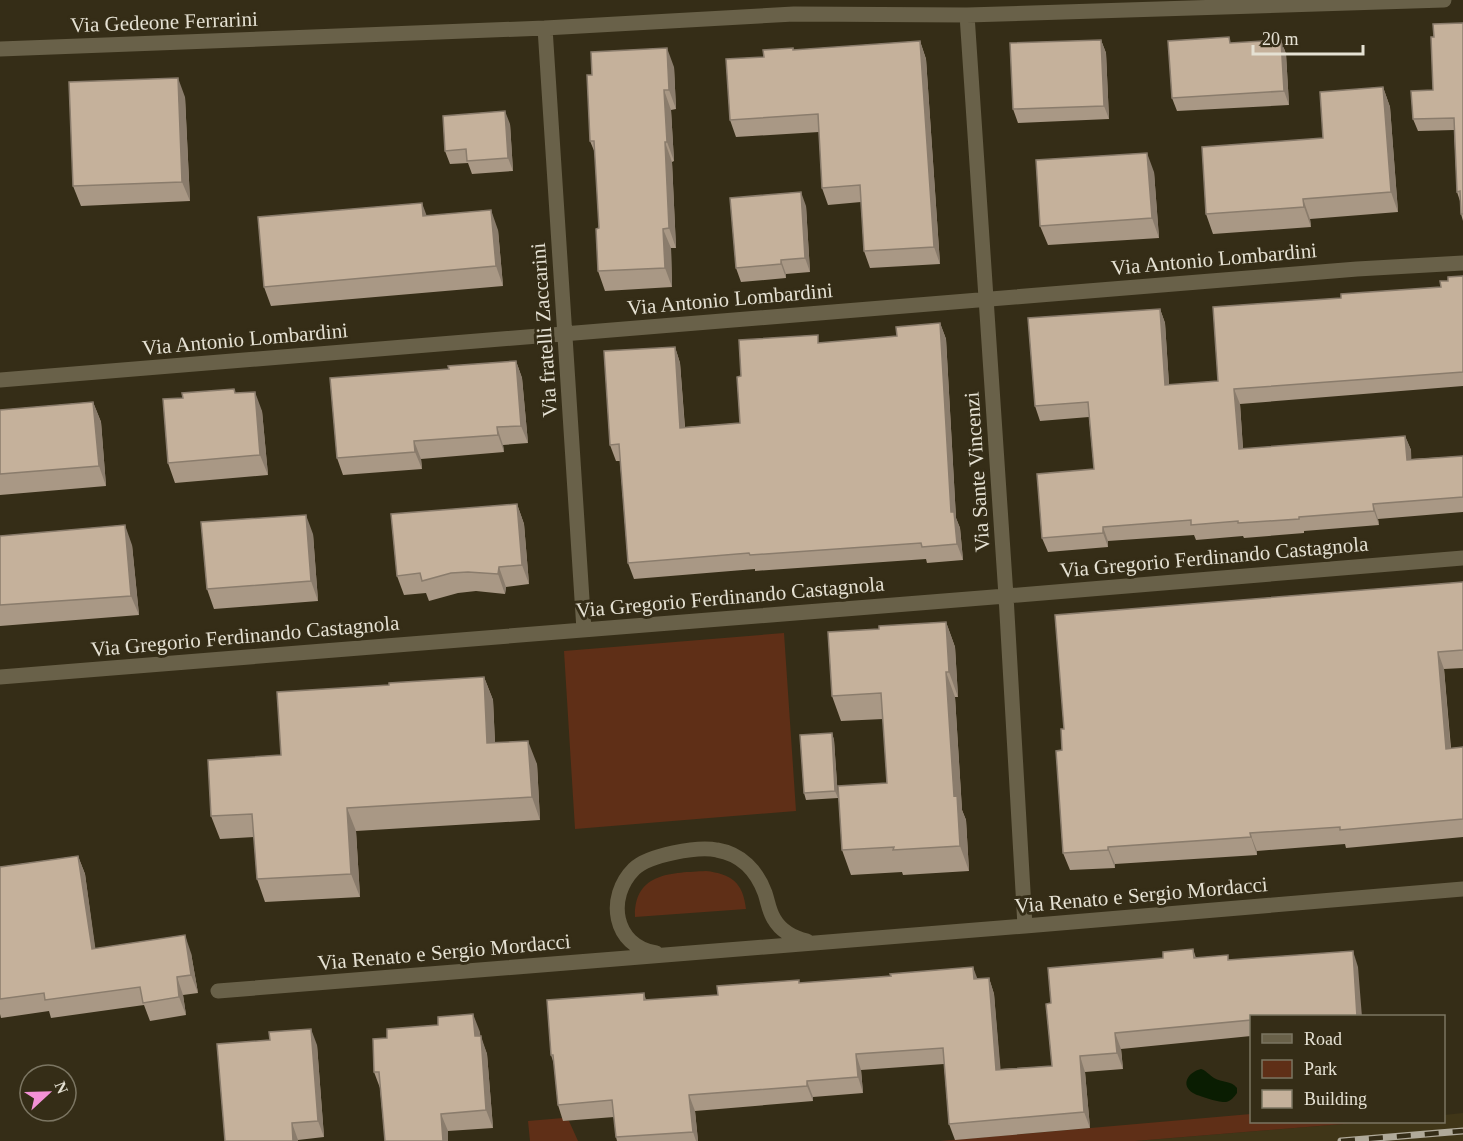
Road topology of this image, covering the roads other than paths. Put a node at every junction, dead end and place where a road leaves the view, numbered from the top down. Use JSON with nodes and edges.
{"nodes":[{"id":1,"x":1444,"y":0,"type":"edge"},
{"id":2,"x":794,"y":7,"type":"edge"},
{"id":3,"x":967,"y":15,"type":"junction"},
{"id":4,"x":545,"y":28,"type":"junction"},
{"id":5,"x":0,"y":49,"type":"edge"},
{"id":6,"x":1463,"y":263,"type":"edge"},
{"id":7,"x":986,"y":299,"type":"junction"},
{"id":8,"x":565,"y":334,"type":"junction"},
{"id":9,"x":0,"y":380,"type":"edge"},
{"id":10,"x":1463,"y":558,"type":"edge"},
{"id":11,"x":1006,"y":596,"type":"junction"},
{"id":12,"x":584,"y":630,"type":"junction"},
{"id":13,"x":0,"y":677,"type":"edge"},
{"id":14,"x":1463,"y":889,"type":"edge"},
{"id":15,"x":1025,"y":926,"type":"junction"},
{"id":16,"x":822,"y":942,"type":"junction"},
{"id":17,"x":673,"y":954,"type":"junction"},
{"id":18,"x":218,"y":991,"type":"dead end"}],
"edges":[{"from":1,"to":3,"type":"street","name":"Via Gedeone Ferrarini"},
{"from":2,"to":3,"type":"street","name":"Via Gedeone Ferrarini"},
{"from":2,"to":4,"type":"street","name":"Via Gedeone Ferrarini"},
{"from":3,"to":7,"type":"street","name":"Via Sante Vincenzi"},
{"from":4,"to":5,"type":"street","name":"Via Gedeone Ferrarini"},
{"from":4,"to":8,"type":"street","name":"Via fratelli Zaccarini"},
{"from":6,"to":7,"type":"street","name":"Via Antonio Lombardini"},
{"from":7,"to":8,"type":"street","name":"Via Antonio Lombardini"},
{"from":7,"to":11,"type":"street","name":"Via Sante Vincenzi"},
{"from":8,"to":9,"type":"street","name":"Via Antonio Lombardini"},
{"from":8,"to":12,"type":"street","name":"Via fratelli Zaccarini"},
{"from":10,"to":11,"type":"street","name":"Via Gregorio Ferdinando Castagnola"},
{"from":11,"to":12,"type":"street","name":"Via Gregorio Ferdinando Castagnola"},
{"from":11,"to":15,"type":"street","name":"Via Sante Vincenzi"},
{"from":12,"to":13,"type":"street","name":"Via Gregorio Ferdinando Castagnola"},
{"from":14,"to":15,"type":"street","name":"Via Renato e Sergio Mordacci"},
{"from":15,"to":16,"type":"street","name":"Via Renato e Sergio Mordacci"},
{"from":16,"to":17,"type":"street","name":"Via Renato e Sergio Mordacci"},
{"from":16,"to":17,"type":"street","name":"Via Renato e Sergio Mordacci"},
{"from":17,"to":18,"type":"street","name":"Via Renato e Sergio Mordacci"}]}
